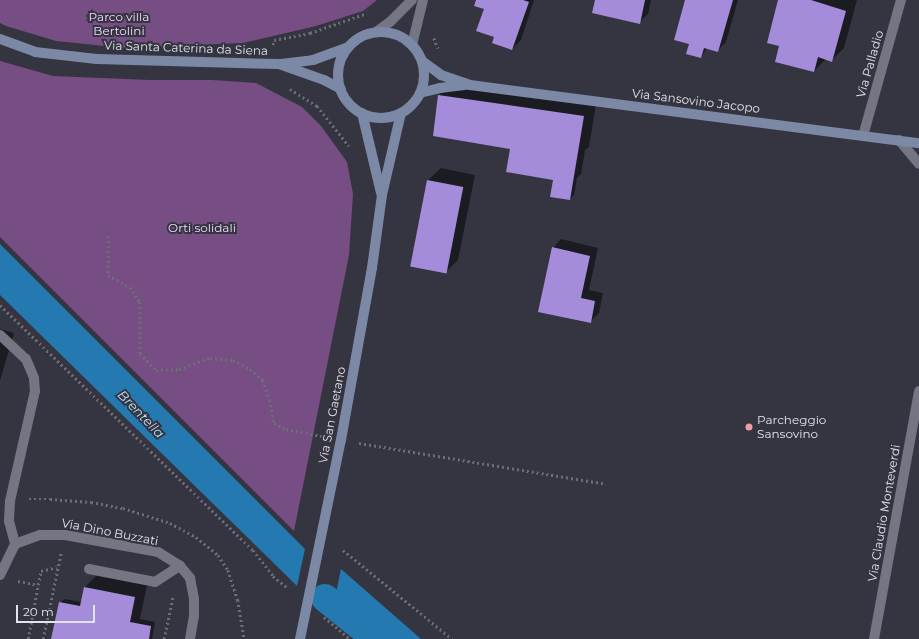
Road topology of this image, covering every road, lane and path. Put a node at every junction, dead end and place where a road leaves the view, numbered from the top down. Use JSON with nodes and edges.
{"nodes":[{"id":1,"x":412,"y":0,"type":"edge"},
{"id":2,"x":423,"y":0,"type":"edge"},
{"id":3,"x":902,"y":0,"type":"edge"},
{"id":4,"x":369,"y":13,"type":"dead end"},
{"id":5,"x":376,"y":32,"type":"junction"},
{"id":6,"x":434,"y":37,"type":"dead end"},
{"id":7,"x":0,"y":40,"type":"edge"},
{"id":8,"x":412,"y":44,"type":"junction"},
{"id":9,"x":349,"y":47,"type":"junction"},
{"id":10,"x":438,"y":50,"type":"dead end"},
{"id":11,"x":422,"y":61,"type":"junction"},
{"id":12,"x":274,"y":64,"type":"junction"},
{"id":13,"x":470,"y":84,"type":"junction"},
{"id":14,"x":287,"y":87,"type":"dead end"},
{"id":15,"x":341,"y":89,"type":"junction"},
{"id":16,"x":420,"y":93,"type":"junction"},
{"id":17,"x":362,"y":113,"type":"junction"},
{"id":18,"x":401,"y":113,"type":"junction"},
{"id":19,"x":864,"y":136,"type":"junction"},
{"id":20,"x":899,"y":140,"type":"junction"},
{"id":21,"x":919,"y":143,"type":"edge"},
{"id":22,"x":352,"y":149,"type":"dead end"},
{"id":23,"x":919,"y":164,"type":"edge"},
{"id":24,"x":382,"y":195,"type":"junction"},
{"id":25,"x":108,"y":236,"type":"dead end"},
{"id":26,"x":0,"y":305,"type":"edge"},
{"id":27,"x":0,"y":335,"type":"edge"},
{"id":28,"x":919,"y":390,"type":"edge"},
{"id":29,"x":325,"y":428,"type":"dead end"},
{"id":30,"x":324,"y":436,"type":"junction"},
{"id":31,"x":354,"y":442,"type":"dead end"},
{"id":32,"x":322,"y":444,"type":"dead end"},
{"id":33,"x":606,"y":484,"type":"dead end"},
{"id":34,"x":65,"y":535,"type":"junction"},
{"id":35,"x":15,"y":544,"type":"junction"},
{"id":36,"x":343,"y":550,"type":"dead end"},
{"id":37,"x":180,"y":566,"type":"junction"},
{"id":38,"x":58,"y":567,"type":"junction"},
{"id":39,"x":89,"y":569,"type":"dead end"},
{"id":40,"x":0,"y":575,"type":"edge"},
{"id":41,"x":15,"y":580,"type":"dead end"},
{"id":42,"x":38,"y":585,"type":"junction"},
{"id":43,"x":288,"y":588,"type":"dead end"},
{"id":44,"x":318,"y":612,"type":"dead end"},
{"id":45,"x":28,"y":639,"type":"edge"},
{"id":46,"x":43,"y":639,"type":"edge"},
{"id":47,"x":164,"y":639,"type":"edge"},
{"id":48,"x":190,"y":639,"type":"edge"},
{"id":49,"x":300,"y":639,"type":"edge"},
{"id":50,"x":350,"y":639,"type":"edge"},
{"id":51,"x":452,"y":639,"type":"edge"},
{"id":52,"x":874,"y":639,"type":"edge"}],
"edges":[{"from":1,"to":5,"type":"street"},
{"from":2,"to":8,"type":"street"},
{"from":3,"to":19,"type":"street","name":"Via Palladio"},
{"from":4,"to":12,"type":"path"},
{"from":5,"to":8,"type":"street"},
{"from":5,"to":9,"type":"street"},
{"from":6,"to":10,"type":"path"},
{"from":7,"to":12,"type":"street","name":"Via Santa Caterina da Siena"},
{"from":8,"to":11,"type":"street"},
{"from":9,"to":12,"type":"street","name":"Via Santa Caterina da Siena"},
{"from":9,"to":15,"type":"street"},
{"from":11,"to":13,"type":"street","name":"Via Sansovino Jacopo"},
{"from":11,"to":16,"type":"street"},
{"from":12,"to":15,"type":"street","name":"Via Santa Caterina da Siena"},
{"from":13,"to":16,"type":"street","name":"Via Sansovino Jacopo"},
{"from":13,"to":19,"type":"street","name":"Via Sansovino Jacopo"},
{"from":14,"to":22,"type":"path"},
{"from":15,"to":17,"type":"street"},
{"from":16,"to":18,"type":"street"},
{"from":17,"to":18,"type":"street"},
{"from":17,"to":24,"type":"street","name":"Via San Gaetano"},
{"from":18,"to":24,"type":"street","name":"Via San Gaetano"},
{"from":19,"to":20,"type":"street","name":"Via Sansovino Jacopo"},
{"from":20,"to":21,"type":"street","name":"Via Sansovino Jacopo"},
{"from":20,"to":23,"type":"street"},
{"from":24,"to":49,"type":"street","name":"Via San Gaetano"},
{"from":25,"to":30,"type":"path"},
{"from":26,"to":43,"type":"path"},
{"from":27,"to":35,"type":"street"},
{"from":28,"to":52,"type":"street","name":"Via Claudio Monteverdi"},
{"from":29,"to":30,"type":"path"},
{"from":30,"to":32,"type":"path"},
{"from":31,"to":33,"type":"path"},
{"from":34,"to":35,"type":"street","name":"Via Dino Buzzati"},
{"from":34,"to":37,"type":"street","name":"Via Dino Buzzati"},
{"from":34,"to":38,"type":"path"},
{"from":35,"to":40,"type":"street"},
{"from":36,"to":51,"type":"path"},
{"from":37,"to":39,"type":"street"},
{"from":37,"to":47,"type":"path"},
{"from":37,"to":48,"type":"street","name":"Via Dino Buzzati"},
{"from":38,"to":42,"type":"path"},
{"from":38,"to":46,"type":"path"},
{"from":41,"to":42,"type":"path"},
{"from":42,"to":45,"type":"path"},
{"from":44,"to":50,"type":"path"}]}
